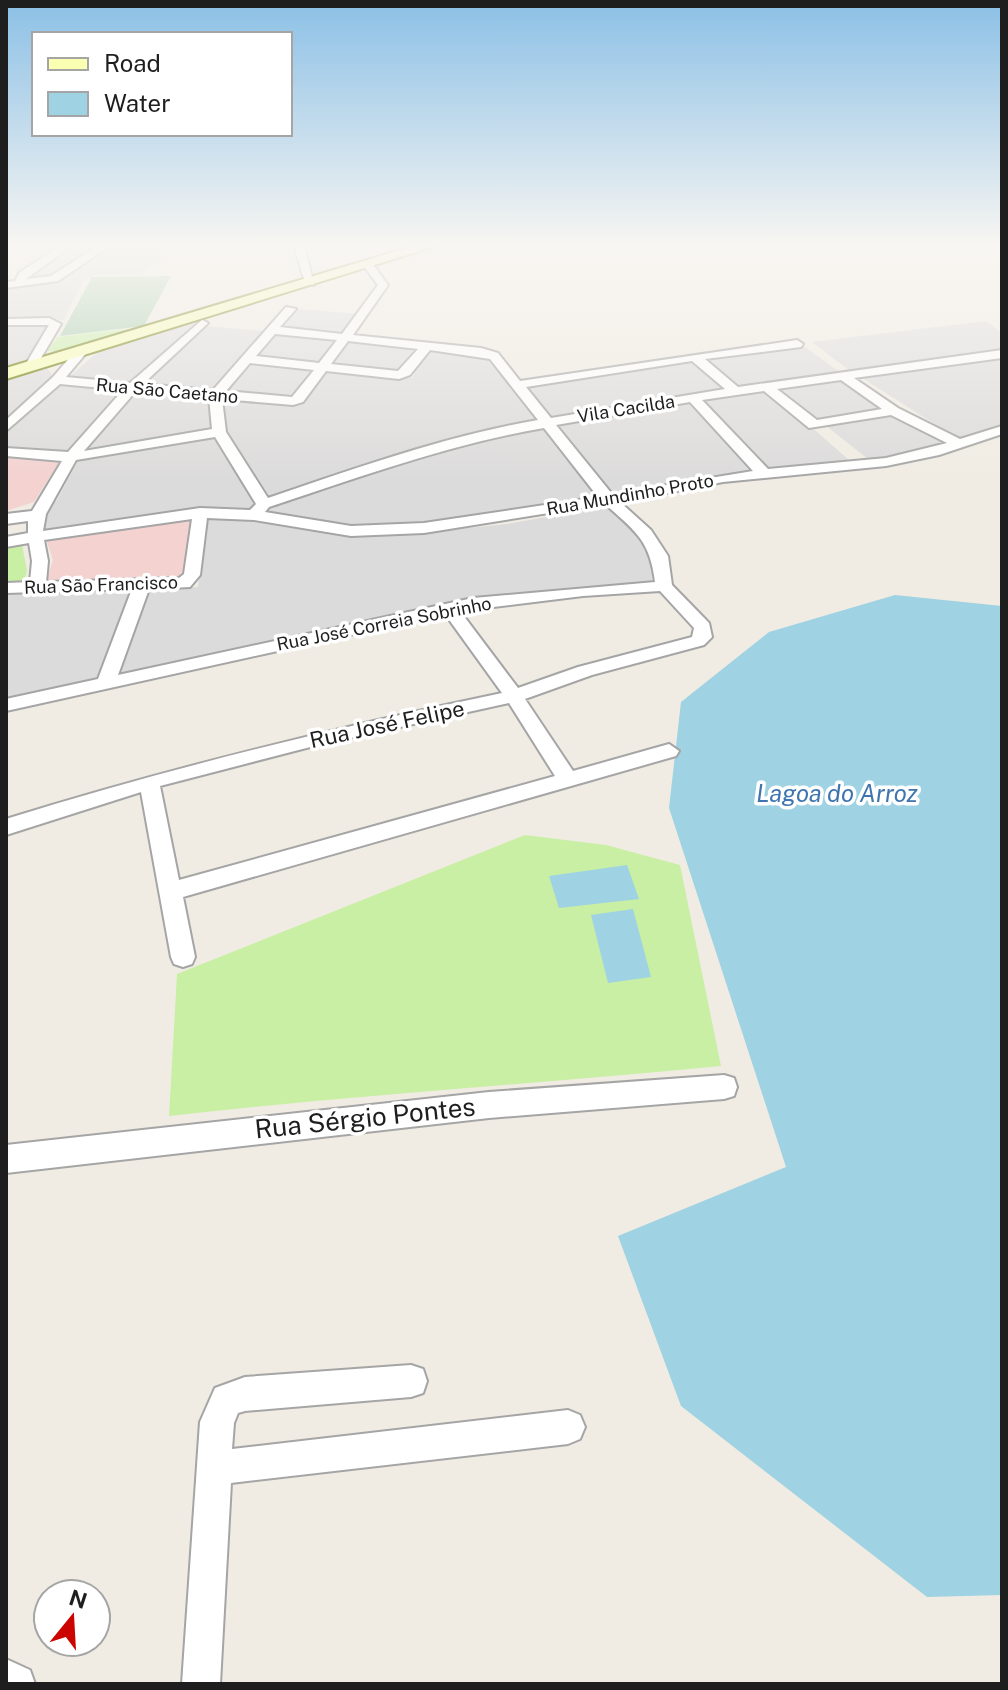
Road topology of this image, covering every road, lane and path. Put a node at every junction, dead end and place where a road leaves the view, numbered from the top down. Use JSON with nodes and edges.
{"nodes":[{"id":1,"x":54,"y":324,"type":"edge"},
{"id":2,"x":173,"y":324,"type":"edge"},
{"id":3,"x":201,"y":324,"type":"edge"},
{"id":4,"x":277,"y":324,"type":"edge"},
{"id":5,"x":356,"y":324,"type":"edge"},
{"id":6,"x":271,"y":330,"type":"junction"},
{"id":7,"x":346,"y":338,"type":"junction"},
{"id":8,"x":797,"y":344,"type":"dead end"},
{"id":9,"x":427,"y":345,"type":"junction"},
{"id":10,"x":82,"y":351,"type":"junction"},
{"id":11,"x":1000,"y":354,"type":"edge"},
{"id":12,"x":695,"y":357,"type":"junction"},
{"id":13,"x":247,"y":359,"type":"junction"},
{"id":14,"x":49,"y":360,"type":"junction"},
{"id":15,"x":30,"y":367,"type":"junction"},
{"id":16,"x":322,"y":368,"type":"junction"},
{"id":17,"x":7,"y":373,"type":"edge"},
{"id":18,"x":843,"y":376,"type":"junction"},
{"id":19,"x":58,"y":379,"type":"junction"},
{"id":20,"x":516,"y":385,"type":"junction"},
{"id":21,"x":767,"y":387,"type":"junction"},
{"id":22,"x":132,"y":389,"type":"junction"},
{"id":23,"x":735,"y":391,"type":"junction"},
{"id":24,"x":215,"y":396,"type":"junction"},
{"id":25,"x":693,"y":398,"type":"junction"},
{"id":26,"x":893,"y":411,"type":"junction"},
{"id":27,"x":546,"y":422,"type":"junction"},
{"id":28,"x":6,"y":427,"type":"edge"},
{"id":29,"x":1002,"y":430,"type":"edge"},
{"id":30,"x":219,"y":432,"type":"junction"},
{"id":31,"x":957,"y":443,"type":"junction"},
{"id":32,"x":6,"y":452,"type":"edge"},
{"id":33,"x":71,"y":457,"type":"junction"},
{"id":34,"x":763,"y":473,"type":"junction"},
{"id":35,"x":610,"y":501,"type":"junction"},
{"id":36,"x":259,"y":510,"type":"junction"},
{"id":37,"x":200,"y":513,"type":"junction"},
{"id":38,"x":37,"y":515,"type":"junction"},
{"id":39,"x":6,"y":519,"type":"edge"},
{"id":40,"x":36,"y":537,"type":"junction"},
{"id":41,"x":6,"y":542,"type":"edge"},
{"id":42,"x":142,"y":585,"type":"junction"},
{"id":43,"x":664,"y":586,"type":"junction"},
{"id":44,"x":37,"y":587,"type":"junction"},
{"id":45,"x":6,"y":588,"type":"edge"},
{"id":46,"x":449,"y":608,"type":"junction"},
{"id":47,"x":106,"y":682,"type":"junction"},
{"id":48,"x":514,"y":696,"type":"junction"},
{"id":49,"x":6,"y":705,"type":"edge"},
{"id":50,"x":669,"y":751,"type":"dead end"},
{"id":51,"x":567,"y":778,"type":"junction"},
{"id":52,"x":149,"y":782,"type":"junction"},
{"id":53,"x":6,"y":827,"type":"edge"},
{"id":54,"x":170,"y":892,"type":"junction"},
{"id":55,"x":183,"y":957,"type":"dead end"},
{"id":56,"x":724,"y":1087,"type":"dead end"},
{"id":57,"x":6,"y":1159,"type":"edge"},
{"id":58,"x":411,"y":1381,"type":"dead end"},
{"id":59,"x":568,"y":1427,"type":"dead end"},
{"id":60,"x":214,"y":1468,"type":"junction"},
{"id":61,"x":6,"y":1678,"type":"edge"},
{"id":62,"x":16,"y":1684,"type":"edge"},
{"id":63,"x":201,"y":1684,"type":"edge"}],
"edges":[{"from":1,"to":15,"type":"street"},
{"from":2,"to":10,"type":"main road"},
{"from":3,"to":22,"type":"street"},
{"from":4,"to":6,"type":"street"},
{"from":5,"to":7,"type":"street"},
{"from":6,"to":7,"type":"street"},
{"from":6,"to":13,"type":"street"},
{"from":7,"to":9,"type":"street"},
{"from":7,"to":16,"type":"street"},
{"from":8,"to":12,"type":"street"},
{"from":9,"to":16,"type":"street"},
{"from":9,"to":20,"type":"street"},
{"from":10,"to":14,"type":"main road"},
{"from":10,"to":19,"type":"street"},
{"from":11,"to":18,"type":"street","name":"Vila Cacilda"},
{"from":12,"to":20,"type":"street"},
{"from":12,"to":23,"type":"street"},
{"from":13,"to":16,"type":"street"},
{"from":13,"to":24,"type":"street"},
{"from":14,"to":15,"type":"main road"},
{"from":14,"to":19,"type":"street"},
{"from":15,"to":17,"type":"main road"},
{"from":16,"to":24,"type":"street","name":"Rua São Caetano"},
{"from":18,"to":21,"type":"street","name":"Vila Cacilda"},
{"from":18,"to":26,"type":"street"},
{"from":19,"to":22,"type":"street","name":"Rua São Caetano"},
{"from":19,"to":28,"type":"street"},
{"from":20,"to":27,"type":"street"},
{"from":21,"to":23,"type":"street","name":"Vila Cacilda"},
{"from":21,"to":26,"type":"street"},
{"from":22,"to":24,"type":"street","name":"Rua São Caetano"},
{"from":22,"to":33,"type":"street"},
{"from":23,"to":25,"type":"street","name":"Vila Cacilda"},
{"from":24,"to":30,"type":"street"},
{"from":25,"to":27,"type":"street","name":"Vila Cacilda"},
{"from":25,"to":34,"type":"street"},
{"from":26,"to":31,"type":"street"},
{"from":27,"to":35,"type":"street"},
{"from":27,"to":36,"type":"street","name":"Vila Cacilda"},
{"from":29,"to":31,"type":"street","name":"Rua Mundinho Proto"},
{"from":30,"to":33,"type":"street"},
{"from":30,"to":36,"type":"street"},
{"from":31,"to":34,"type":"street","name":"Rua Mundinho Proto"},
{"from":32,"to":33,"type":"street"},
{"from":33,"to":38,"type":"street"},
{"from":34,"to":35,"type":"street","name":"Rua Mundinho Proto"},
{"from":35,"to":36,"type":"street","name":"Rua Mundinho Proto"},
{"from":35,"to":43,"type":"street"},
{"from":36,"to":37,"type":"street"},
{"from":37,"to":40,"type":"street"},
{"from":37,"to":42,"type":"street","name":"Rua São Francisco"},
{"from":38,"to":39,"type":"street"},
{"from":38,"to":40,"type":"street"},
{"from":40,"to":41,"type":"street"},
{"from":40,"to":44,"type":"street"},
{"from":42,"to":44,"type":"street","name":"Rua São Francisco"},
{"from":42,"to":47,"type":"street"},
{"from":43,"to":46,"type":"street","name":"Rua José Correia Sobrinho"},
{"from":43,"to":48,"type":"street","name":"Rua José Felipe"},
{"from":44,"to":45,"type":"street","name":"Rua São Francisco"},
{"from":46,"to":47,"type":"street","name":"Rua José Correia Sobrinho"},
{"from":46,"to":48,"type":"street"},
{"from":47,"to":49,"type":"street","name":"Rua José Correia Sobrinho"},
{"from":48,"to":51,"type":"street"},
{"from":48,"to":52,"type":"street","name":"Rua José Felipe"},
{"from":50,"to":51,"type":"street"},
{"from":51,"to":54,"type":"street"},
{"from":52,"to":53,"type":"street","name":"Rua José Felipe"},
{"from":52,"to":54,"type":"street"},
{"from":54,"to":55,"type":"street"},
{"from":56,"to":57,"type":"street","name":"Rua Sérgio Pontes"},
{"from":58,"to":60,"type":"street"},
{"from":59,"to":60,"type":"street"},
{"from":60,"to":63,"type":"street"},
{"from":61,"to":62,"type":"street"}]}
